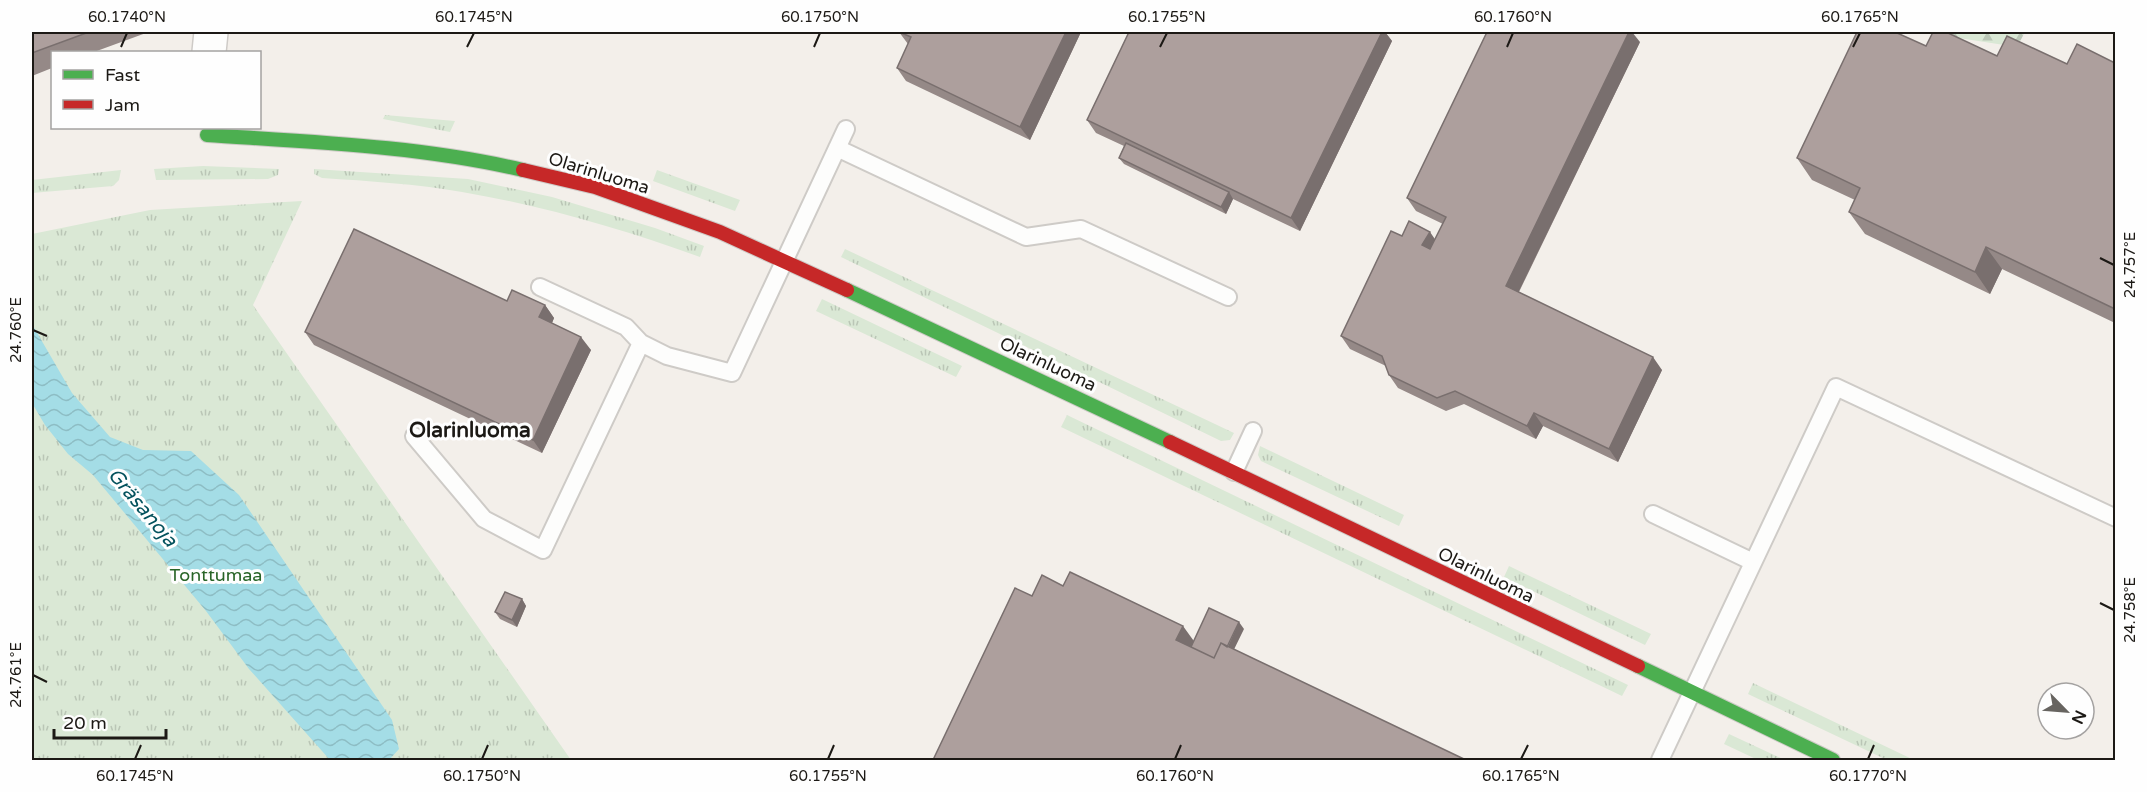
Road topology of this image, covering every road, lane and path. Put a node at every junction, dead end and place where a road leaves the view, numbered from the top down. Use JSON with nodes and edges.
{"nodes":[{"id":1,"x":211,"y":32,"type":"edge"},
{"id":2,"x":209,"y":51,"type":"edge"},
{"id":3,"x":846,"y":129,"type":"dead end"},
{"id":4,"x":207,"y":131,"type":"edge"},
{"id":5,"x":837,"y":148,"type":"junction"},
{"id":6,"x":784,"y":261,"type":"junction"},
{"id":7,"x":540,"y":287,"type":"dead end"},
{"id":8,"x":1228,"y":297,"type":"dead end"},
{"id":9,"x":641,"y":343,"type":"junction"},
{"id":10,"x":1253,"y":431,"type":"dead end"},
{"id":11,"x":414,"y":436,"type":"dead end"},
{"id":12,"x":1234,"y":472,"type":"junction"},
{"id":13,"x":1653,"y":514,"type":"dead end"},
{"id":14,"x":2115,"y":518,"type":"edge"},
{"id":15,"x":1753,"y":562,"type":"junction"},
{"id":16,"x":1692,"y":693,"type":"junction"},
{"id":17,"x":1660,"y":760,"type":"edge"},
{"id":18,"x":1833,"y":760,"type":"edge"}],
"edges":[{"from":1,"to":2,"type":"street"},
{"from":3,"to":5,"type":"lane"},
{"from":4,"to":6,"type":"main road","name":"Olarinluoma"},
{"from":5,"to":6,"type":"lane"},
{"from":5,"to":8,"type":"lane"},
{"from":6,"to":9,"type":"lane"},
{"from":6,"to":12,"type":"main road","name":"Olarinluoma"},
{"from":7,"to":9,"type":"lane"},
{"from":9,"to":11,"type":"lane"},
{"from":10,"to":12,"type":"lane"},
{"from":12,"to":16,"type":"main road","name":"Olarinluoma"},
{"from":13,"to":15,"type":"lane"},
{"from":14,"to":15,"type":"lane"},
{"from":15,"to":16,"type":"lane"},
{"from":16,"to":17,"type":"lane"},
{"from":16,"to":18,"type":"main road","name":"Olarinluoma"}]}
